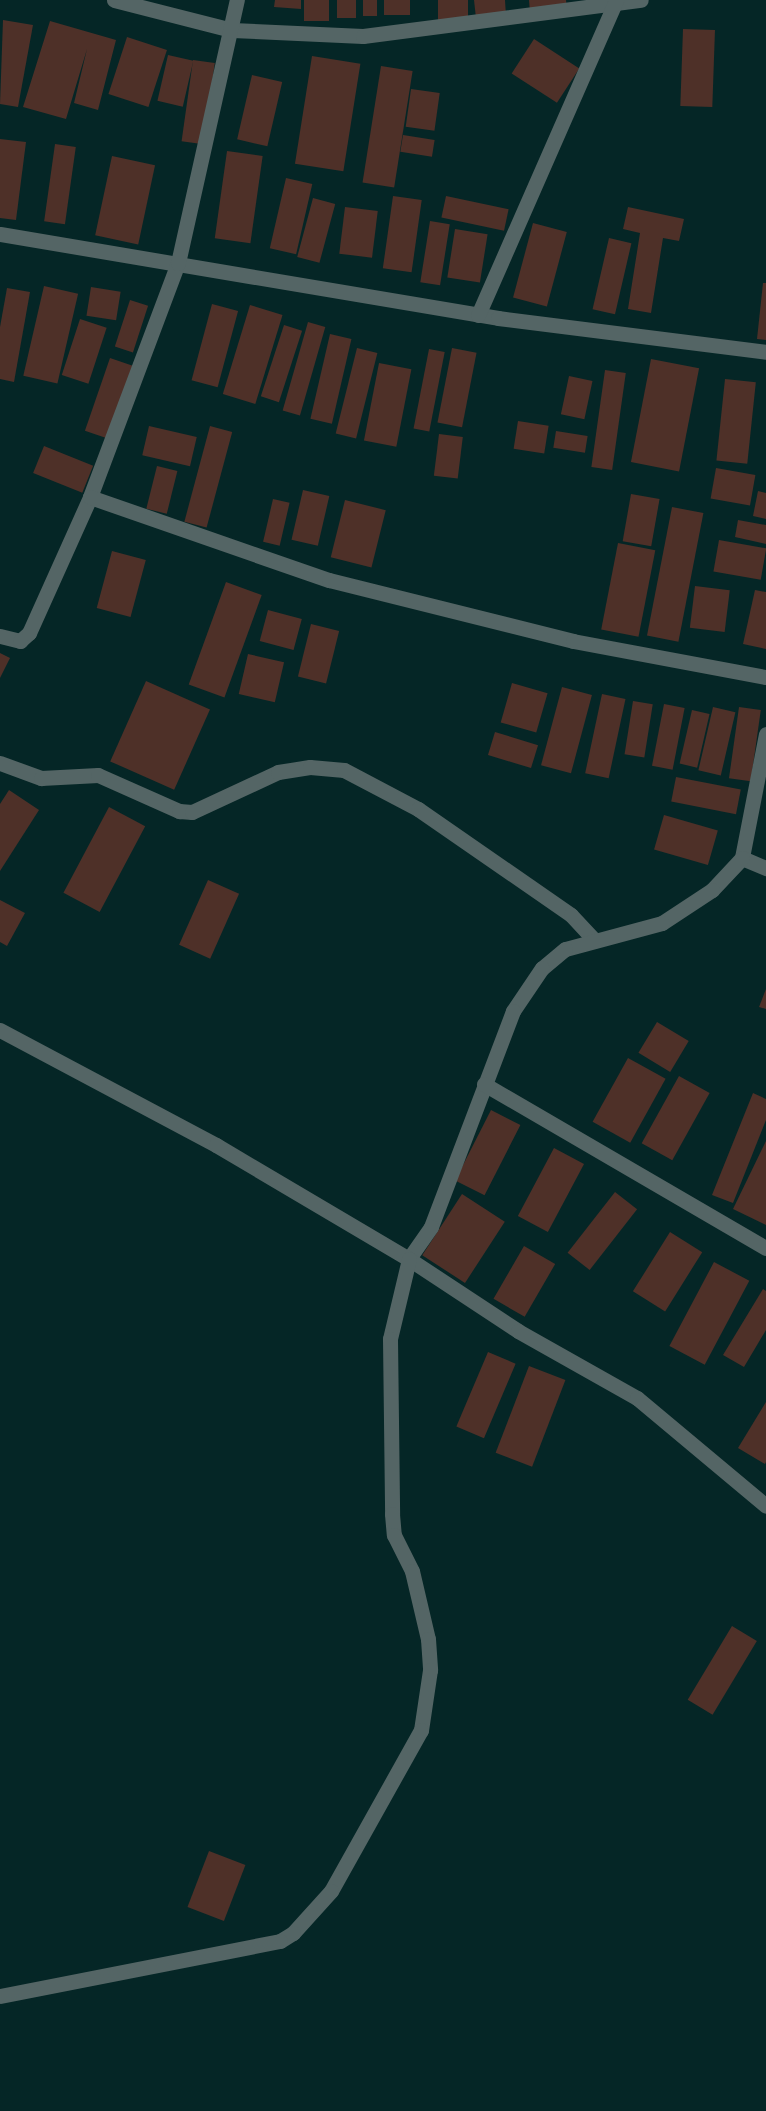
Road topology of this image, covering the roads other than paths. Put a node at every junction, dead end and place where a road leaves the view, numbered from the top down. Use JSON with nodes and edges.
{"nodes":[{"id":1,"x":114,"y":0,"type":"edge"},
{"id":2,"x":237,"y":0,"type":"edge"},
{"id":3,"x":641,"y":0,"type":"edge"},
{"id":4,"x":615,"y":2,"type":"edge"},
{"id":5,"x":232,"y":30,"type":"junction"},
{"id":6,"x":0,"y":234,"type":"edge"},
{"id":7,"x":178,"y":263,"type":"junction"},
{"id":8,"x":478,"y":315,"type":"junction"},
{"id":9,"x":766,"y":352,"type":"edge"},
{"id":10,"x":90,"y":497,"type":"junction"},
{"id":11,"x":0,"y":636,"type":"edge"},
{"id":12,"x":766,"y":677,"type":"edge"},
{"id":13,"x":766,"y":734,"type":"edge"},
{"id":14,"x":0,"y":763,"type":"edge"},
{"id":15,"x":742,"y":858,"type":"junction"},
{"id":16,"x":766,"y":868,"type":"edge"},
{"id":17,"x":596,"y":941,"type":"junction"},
{"id":18,"x":0,"y":1030,"type":"edge"},
{"id":19,"x":484,"y":1084,"type":"junction"},
{"id":20,"x":766,"y":1248,"type":"edge"},
{"id":21,"x":409,"y":1259,"type":"junction"},
{"id":22,"x":766,"y":1506,"type":"edge"},
{"id":23,"x":0,"y":1996,"type":"edge"}],
"edges":[{"from":1,"to":5,"type":"street"},
{"from":2,"to":5,"type":"street"},
{"from":3,"to":4,"type":"street"},
{"from":4,"to":5,"type":"street"},
{"from":4,"to":8,"type":"street"},
{"from":5,"to":7,"type":"street"},
{"from":6,"to":7,"type":"street"},
{"from":7,"to":8,"type":"street"},
{"from":7,"to":10,"type":"street"},
{"from":8,"to":9,"type":"street"},
{"from":10,"to":11,"type":"street"},
{"from":10,"to":12,"type":"street"},
{"from":13,"to":15,"type":"street"},
{"from":14,"to":17,"type":"street"},
{"from":15,"to":16,"type":"street"},
{"from":15,"to":17,"type":"street"},
{"from":17,"to":19,"type":"street"},
{"from":18,"to":21,"type":"street"},
{"from":19,"to":20,"type":"street"},
{"from":19,"to":21,"type":"street"},
{"from":21,"to":22,"type":"street"},
{"from":21,"to":23,"type":"street"}]}
